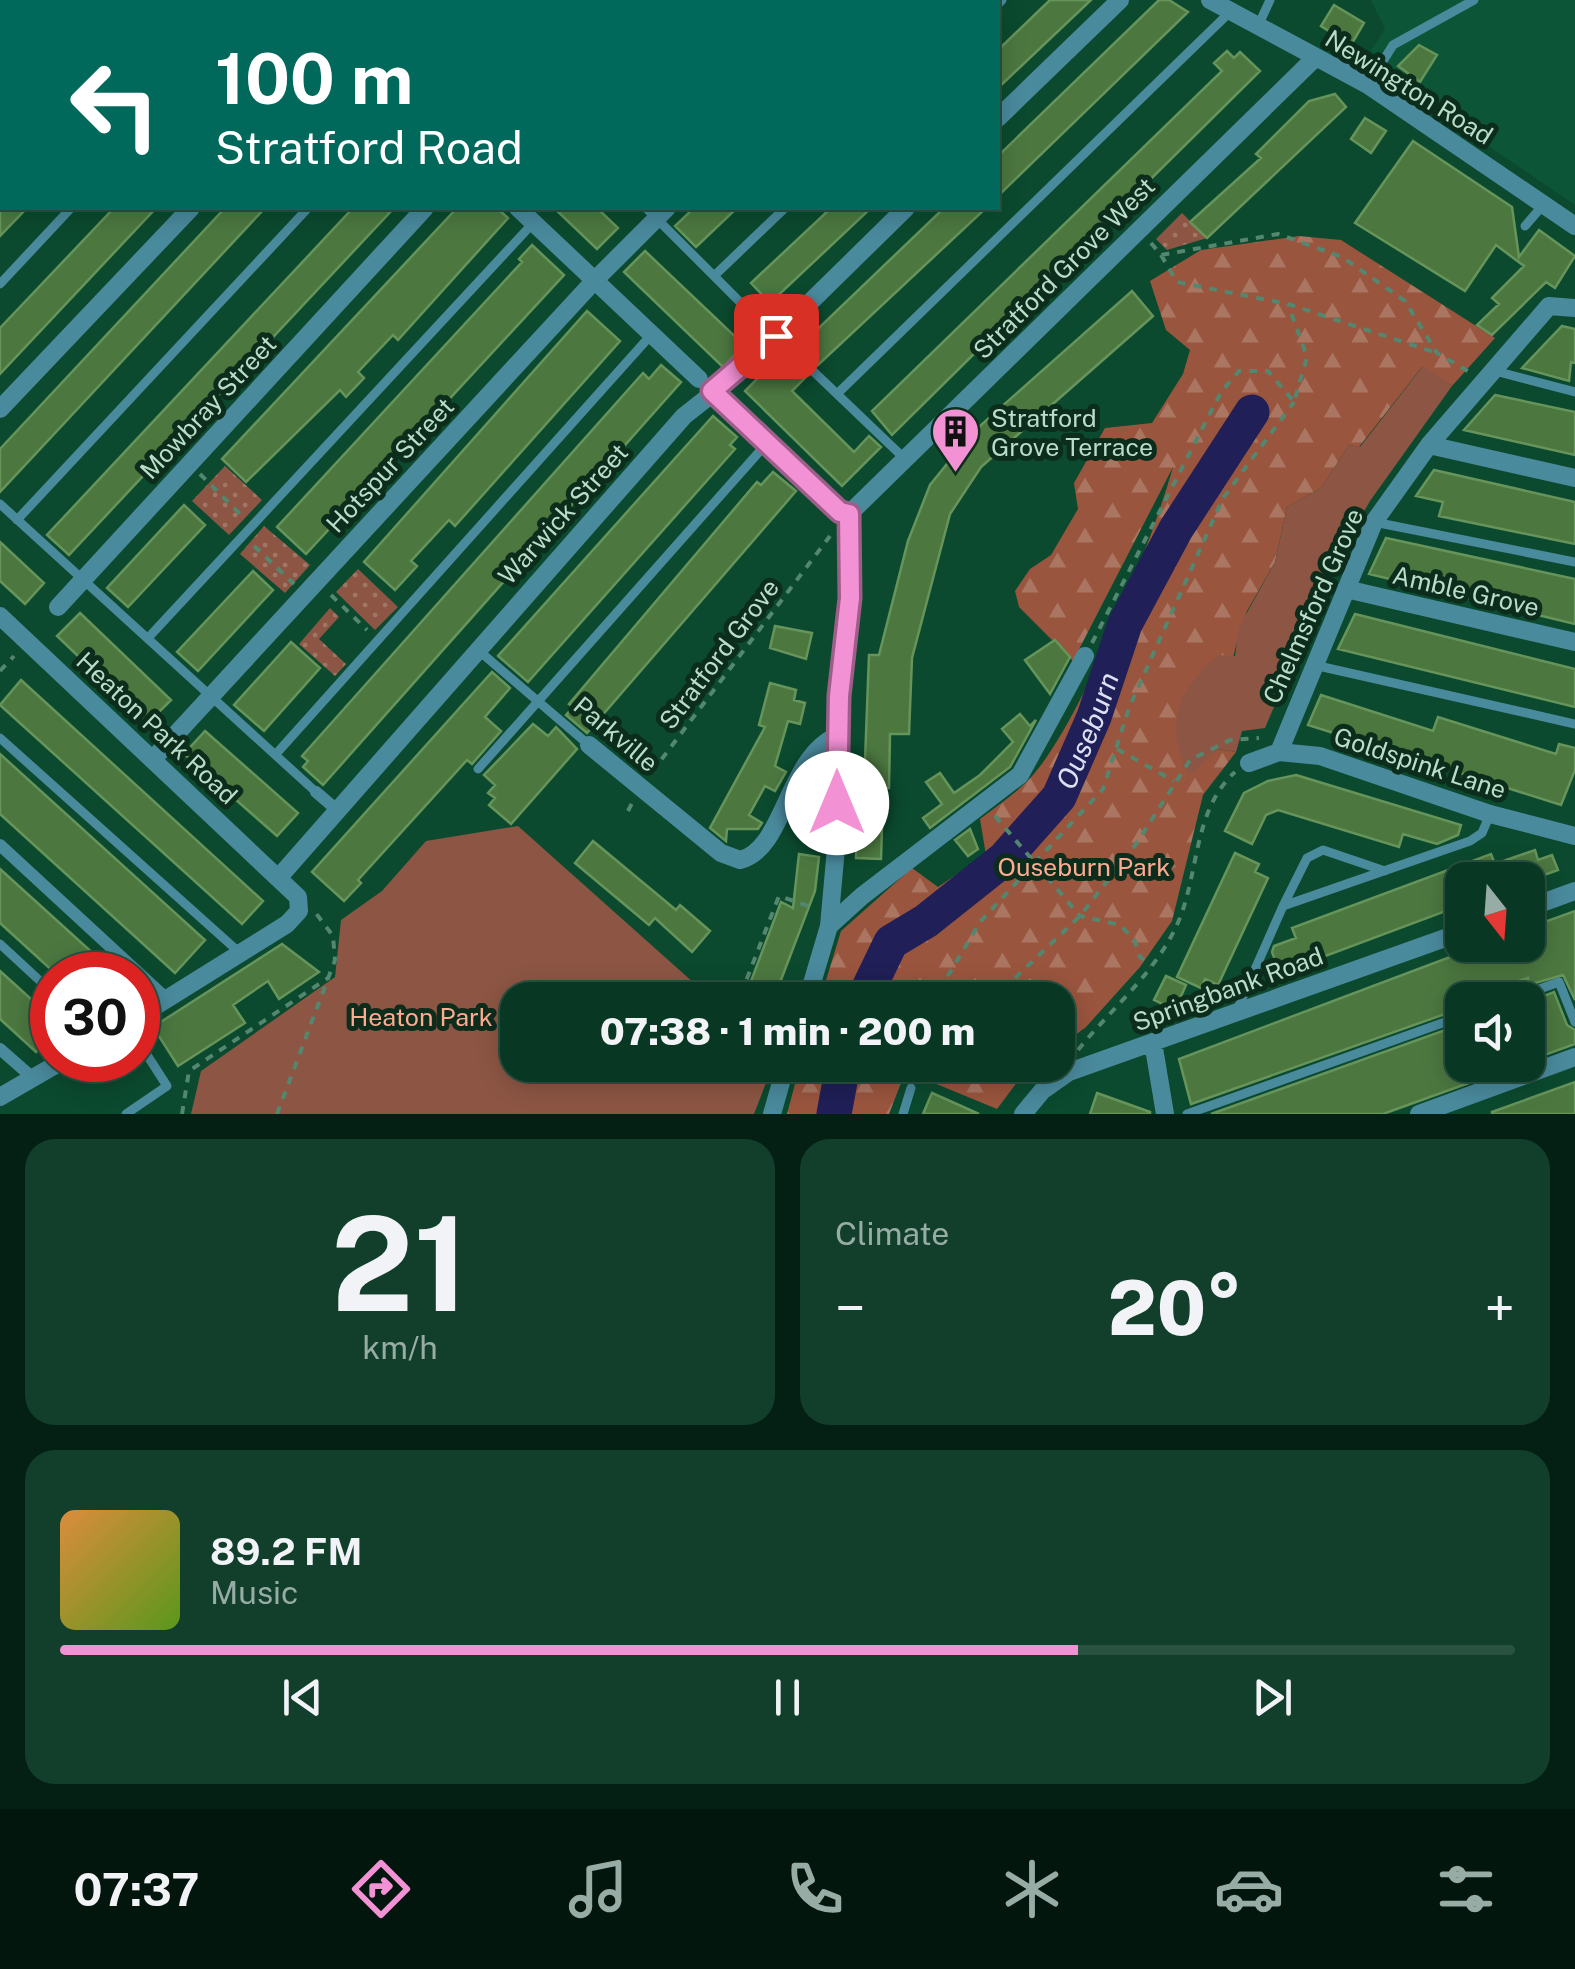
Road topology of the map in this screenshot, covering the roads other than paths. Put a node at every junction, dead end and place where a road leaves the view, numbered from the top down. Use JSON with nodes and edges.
{"nodes":[{"id":1,"x":1120,"y":0,"type":"edge"},
{"id":2,"x":1270,"y":0,"type":"edge"},
{"id":3,"x":1474,"y":0,"type":"edge"},
{"id":4,"x":1220,"y":4,"type":"edge"},
{"id":5,"x":1258,"y":26,"type":"junction"},
{"id":6,"x":1316,"y":57,"type":"junction"},
{"id":7,"x":1368,"y":86,"type":"junction"},
{"id":8,"x":1000,"y":116,"type":"edge"},
{"id":9,"x":1544,"y":204,"type":"junction"},
{"id":10,"x":69,"y":210,"type":"edge"},
{"id":11,"x":189,"y":210,"type":"edge"},
{"id":12,"x":306,"y":210,"type":"edge"},
{"id":13,"x":423,"y":210,"type":"edge"},
{"id":14,"x":520,"y":210,"type":"edge"},
{"id":15,"x":784,"y":210,"type":"edge"},
{"id":16,"x":904,"y":210,"type":"edge"},
{"id":17,"x":657,"y":211,"type":"edge"},
{"id":18,"x":534,"y":222,"type":"junction"},
{"id":19,"x":1525,"y":226,"type":"dead end"},
{"id":20,"x":1575,"y":226,"type":"edge"},
{"id":21,"x":715,"y":275,"type":"junction"},
{"id":22,"x":595,"y":280,"type":"junction"},
{"id":23,"x":0,"y":284,"type":"edge"},
{"id":24,"x":1566,"y":306,"type":"edge"},
{"id":25,"x":769,"y":330,"type":"junction"},
{"id":26,"x":652,"y":334,"type":"junction"},
{"id":27,"x":791,"y":350,"type":"joint"},
{"id":28,"x":1488,"y":375,"type":"junction"},
{"id":29,"x":706,"y":385,"type":"junction"},
{"id":30,"x":1575,"y":392,"type":"edge"},
{"id":31,"x":837,"y":394,"type":"junction"},
{"id":32,"x":0,"y":409,"type":"edge"},
{"id":33,"x":768,"y":443,"type":"junction"},
{"id":34,"x":1430,"y":444,"type":"junction"},
{"id":35,"x":906,"y":460,"type":"junction"},
{"id":36,"x":1575,"y":478,"type":"edge"},
{"id":37,"x":0,"y":504,"type":"edge"},
{"id":38,"x":17,"y":520,"type":"junction"},
{"id":39,"x":1374,"y":522,"type":"junction"},
{"id":40,"x":849,"y":524,"type":"junction"},
{"id":41,"x":1575,"y":562,"type":"edge"},
{"id":42,"x":84,"y":580,"type":"junction"},
{"id":43,"x":1346,"y":589,"type":"junction"},
{"id":44,"x":58,"y":607,"type":"dead end"},
{"id":45,"x":0,"y":616,"type":"edge"},
{"id":46,"x":148,"y":638,"type":"junction"},
{"id":47,"x":1575,"y":642,"type":"edge"},
{"id":48,"x":476,"y":648,"type":"junction"},
{"id":49,"x":1086,"y":656,"type":"road end"},
{"id":50,"x":1312,"y":665,"type":"junction"},
{"id":51,"x":211,"y":696,"type":"junction"},
{"id":52,"x":537,"y":700,"type":"junction"},
{"id":53,"x":1575,"y":724,"type":"edge"},
{"id":54,"x":837,"y":736,"type":"junction"},
{"id":55,"x":0,"y":738,"type":"edge"},
{"id":56,"x":589,"y":745,"type":"joint"},
{"id":57,"x":1279,"y":752,"type":"junction"},
{"id":58,"x":276,"y":754,"type":"junction"},
{"id":59,"x":153,"y":759,"type":"junction"},
{"id":60,"x":1249,"y":763,"type":"road end"},
{"id":61,"x":478,"y":769,"type":"dead end"},
{"id":62,"x":316,"y":792,"type":"joint"},
{"id":63,"x":337,"y":810,"type":"junction"},
{"id":64,"x":1490,"y":814,"type":"junction"},
{"id":65,"x":1575,"y":834,"type":"edge"},
{"id":66,"x":0,"y":845,"type":"edge"},
{"id":67,"x":1384,"y":871,"type":"junction"},
{"id":68,"x":280,"y":876,"type":"junction"},
{"id":69,"x":1575,"y":891,"type":"edge"},
{"id":70,"x":1545,"y":902,"type":"edge"},
{"id":71,"x":1283,"y":906,"type":"junction"},
{"id":72,"x":830,"y":917,"type":"junction"},
{"id":73,"x":1445,"y":938,"type":"edge"},
{"id":74,"x":0,"y":944,"type":"edge"},
{"id":75,"x":242,"y":954,"type":"junction"},
{"id":76,"x":30,"y":972,"type":"edge"},
{"id":77,"x":812,"y":982,"type":"edge"},
{"id":78,"x":1545,"y":987,"type":"edge"},
{"id":79,"x":168,"y":1000,"type":"junction"},
{"id":80,"x":160,"y":1005,"type":"edge"},
{"id":81,"x":1236,"y":1014,"type":"junction"},
{"id":82,"x":1445,"y":1022,"type":"edge"},
{"id":83,"x":1575,"y":1022,"type":"edge"},
{"id":84,"x":1153,"y":1042,"type":"junction"},
{"id":85,"x":0,"y":1049,"type":"edge"},
{"id":86,"x":1575,"y":1057,"type":"edge"},
{"id":87,"x":30,"y":1075,"type":"edge"},
{"id":88,"x":160,"y":1075,"type":"edge"},
{"id":89,"x":30,"y":1080,"type":"edge"},
{"id":90,"x":781,"y":1082,"type":"edge"},
{"id":91,"x":911,"y":1088,"type":"dead end"},
{"id":92,"x":0,"y":1097,"type":"edge"},
{"id":93,"x":126,"y":1114,"type":"edge"},
{"id":94,"x":772,"y":1114,"type":"edge"},
{"id":95,"x":903,"y":1114,"type":"edge"},
{"id":96,"x":1023,"y":1114,"type":"edge"},
{"id":97,"x":1165,"y":1114,"type":"edge"},
{"id":98,"x":1187,"y":1114,"type":"edge"},
{"id":99,"x":1419,"y":1114,"type":"edge"}],
"edges":[{"from":1,"to":8,"type":"street"},
{"from":2,"to":5,"type":"lane"},
{"from":3,"to":7,"type":"lane"},
{"from":4,"to":5,"type":"street","name":"Newington Road"},
{"from":4,"to":31,"type":"lane"},
{"from":5,"to":6,"type":"street","name":"Newington Road"},
{"from":6,"to":7,"type":"street","name":"Newington Road"},
{"from":6,"to":35,"type":"street","name":"Stratford Grove West"},
{"from":7,"to":9,"type":"street","name":"Newington Road"},
{"from":9,"to":19,"type":"lane"},
{"from":9,"to":20,"type":"street","name":"Newington Road"},
{"from":10,"to":23,"type":"lane"},
{"from":11,"to":32,"type":"street"},
{"from":12,"to":38,"type":"lane"},
{"from":13,"to":42,"type":"street","name":"Mowbray Street"},
{"from":14,"to":18,"type":"street"},
{"from":15,"to":21,"type":"lane"},
{"from":16,"to":25,"type":"street","name":"Warwick Street"},
{"from":17,"to":21,"type":"lane"},
{"from":17,"to":22,"type":"street","name":"Hotspur Street"},
{"from":18,"to":22,"type":"street"},
{"from":18,"to":46,"type":"lane"},
{"from":21,"to":25,"type":"lane"},
{"from":22,"to":26,"type":"street"},
{"from":22,"to":51,"type":"street","name":"Hotspur Street"},
{"from":24,"to":28,"type":"street","name":"Chelmsford Grove"},
{"from":25,"to":27,"type":"street"},
{"from":25,"to":29,"type":"street","name":"Warwick Street"},
{"from":26,"to":29,"type":"street"},
{"from":26,"to":58,"type":"lane"},
{"from":27,"to":31,"type":"lane"},
{"from":28,"to":30,"type":"lane"},
{"from":28,"to":34,"type":"street","name":"Chelmsford Grove"},
{"from":29,"to":33,"type":"street"},
{"from":29,"to":48,"type":"street","name":"Warwick Street"},
{"from":31,"to":35,"type":"lane"},
{"from":33,"to":40,"type":"street"},
{"from":33,"to":52,"type":"lane"},
{"from":34,"to":36,"type":"street"},
{"from":34,"to":39,"type":"street","name":"Chelmsford Grove"},
{"from":35,"to":40,"type":"street","name":"Stratford Grove West"},
{"from":37,"to":38,"type":"lane"},
{"from":38,"to":42,"type":"lane"},
{"from":39,"to":41,"type":"lane"},
{"from":39,"to":43,"type":"street","name":"Chelmsford Grove"},
{"from":40,"to":54,"type":"street"},
{"from":42,"to":44,"type":"street","name":"Mowbray Street"},
{"from":42,"to":46,"type":"lane"},
{"from":43,"to":47,"type":"street","name":"Amble Grove"},
{"from":43,"to":50,"type":"street","name":"Chelmsford Grove"},
{"from":45,"to":59,"type":"street","name":"Heaton Park Road"},
{"from":46,"to":51,"type":"lane"},
{"from":48,"to":52,"type":"lane","name":"Parkville"},
{"from":48,"to":63,"type":"street","name":"Warwick Street"},
{"from":49,"to":72,"type":"street"},
{"from":50,"to":53,"type":"lane"},
{"from":50,"to":57,"type":"street","name":"Chelmsford Grove"},
{"from":51,"to":58,"type":"lane"},
{"from":51,"to":59,"type":"street","name":"Hotspur Street"},
{"from":52,"to":56,"type":"lane","name":"Parkville"},
{"from":52,"to":61,"type":"lane"},
{"from":54,"to":56,"type":"street","name":"Parkville"},
{"from":54,"to":72,"type":"street"},
{"from":55,"to":75,"type":"lane"},
{"from":57,"to":60,"type":"street","name":"Goldspink Lane"},
{"from":57,"to":64,"type":"street","name":"Goldspink Lane"},
{"from":58,"to":62,"type":"lane"},
{"from":59,"to":68,"type":"street","name":"Heaton Park Road"},
{"from":62,"to":63,"type":"street"},
{"from":63,"to":68,"type":"street","name":"Warwick Street"},
{"from":64,"to":65,"type":"street","name":"Goldspink Lane"},
{"from":64,"to":67,"type":"lane"},
{"from":66,"to":79,"type":"street"},
{"from":67,"to":71,"type":"lane"},
{"from":67,"to":71,"type":"lane"},
{"from":68,"to":75,"type":"street","name":"Heaton Park Road"},
{"from":69,"to":70,"type":"street"},
{"from":71,"to":81,"type":"lane"},
{"from":72,"to":77,"type":"street"},
{"from":73,"to":81,"type":"street","name":"Springbank Road"},
{"from":74,"to":76,"type":"lane"},
{"from":75,"to":79,"type":"street"},
{"from":78,"to":83,"type":"lane"},
{"from":79,"to":80,"type":"street"},
{"from":81,"to":84,"type":"street","name":"Springbank Road"},
{"from":82,"to":98,"type":"lane"},
{"from":84,"to":96,"type":"street","name":"Springbank Road"},
{"from":84,"to":97,"type":"street"},
{"from":85,"to":87,"type":"street"},
{"from":86,"to":99,"type":"street"},
{"from":88,"to":93,"type":"lane"},
{"from":89,"to":92,"type":"street"},
{"from":90,"to":94,"type":"street"},
{"from":91,"to":95,"type":"lane"}]}
